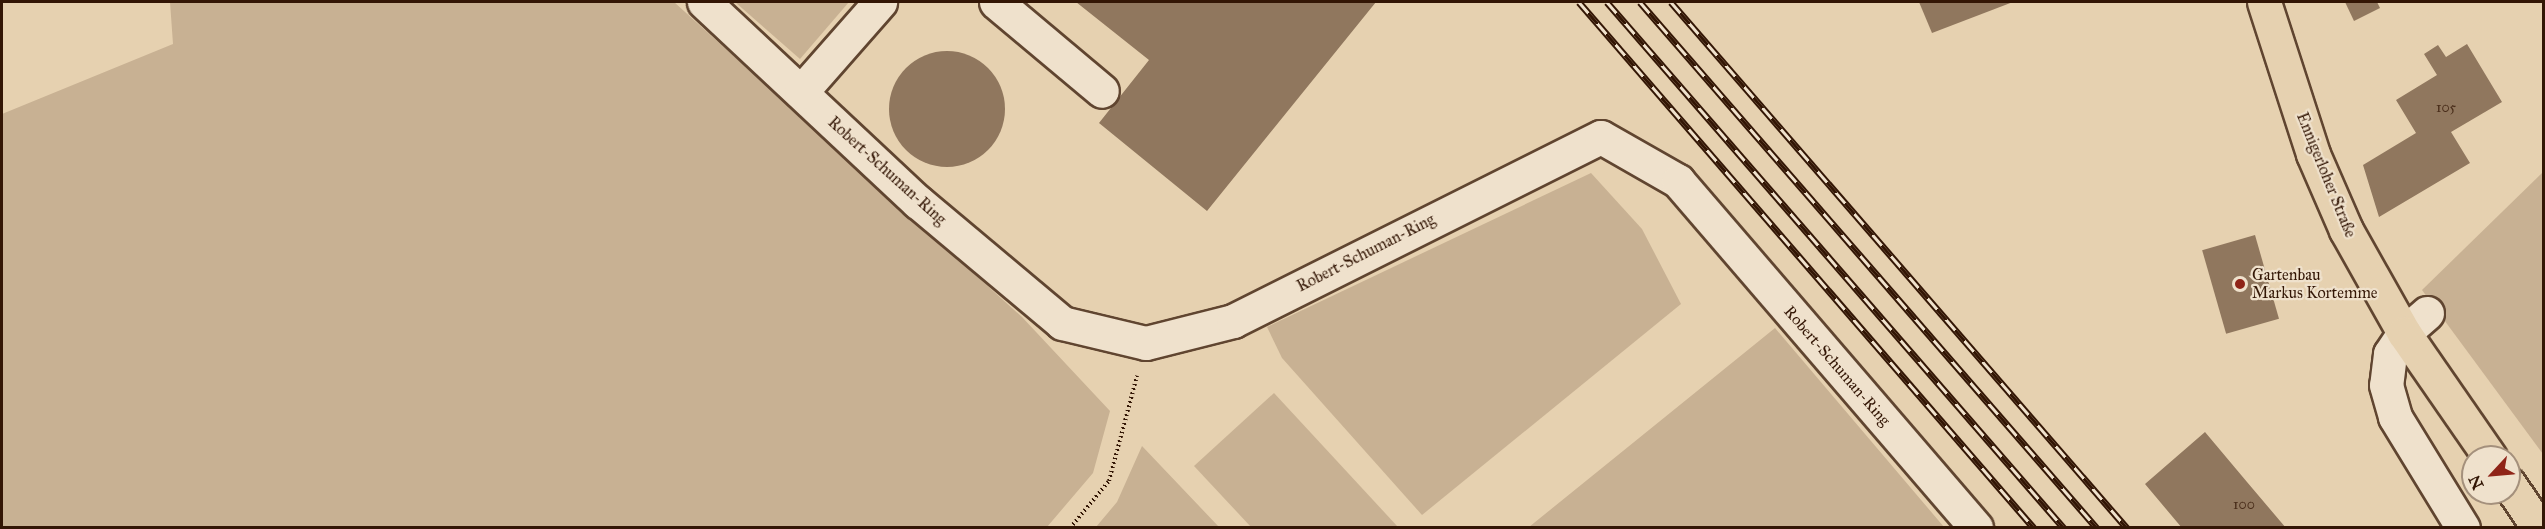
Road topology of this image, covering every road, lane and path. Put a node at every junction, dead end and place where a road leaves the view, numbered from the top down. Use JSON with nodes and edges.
{"nodes":[{"id":1,"x":704,"y":2,"type":"edge"},
{"id":2,"x":880,"y":2,"type":"edge"},
{"id":3,"x":996,"y":2,"type":"edge"},
{"id":4,"x":2264,"y":2,"type":"edge"},
{"id":5,"x":1102,"y":91,"type":"dead end"},
{"id":6,"x":801,"y":92,"type":"junction"},
{"id":7,"x":2415,"y":323,"type":"junction"},
{"id":8,"x":1146,"y":343,"type":"junction"},
{"id":9,"x":2483,"y":445,"type":"edge"},
{"id":10,"x":2521,"y":502,"type":"edge"},
{"id":11,"x":1070,"y":528,"type":"edge"},
{"id":12,"x":1976,"y":528,"type":"edge"},
{"id":13,"x":2463,"y":528,"type":"edge"},
{"id":14,"x":2539,"y":528,"type":"edge"}],
"edges":[{"from":1,"to":6,"type":"street","name":"Robert-Schuman-Ring"},
{"from":2,"to":6,"type":"street"},
{"from":3,"to":5,"type":"street"},
{"from":4,"to":7,"type":"main road","name":"Ennigerloher Straße"},
{"from":6,"to":8,"type":"street","name":"Robert-Schuman-Ring"},
{"from":7,"to":9,"type":"main road","name":"Ennigerloher Straße"},
{"from":7,"to":13,"type":"street"},
{"from":8,"to":11,"type":"path"},
{"from":8,"to":12,"type":"street","name":"Robert-Schuman-Ring"},
{"from":10,"to":14,"type":"main road"}]}
